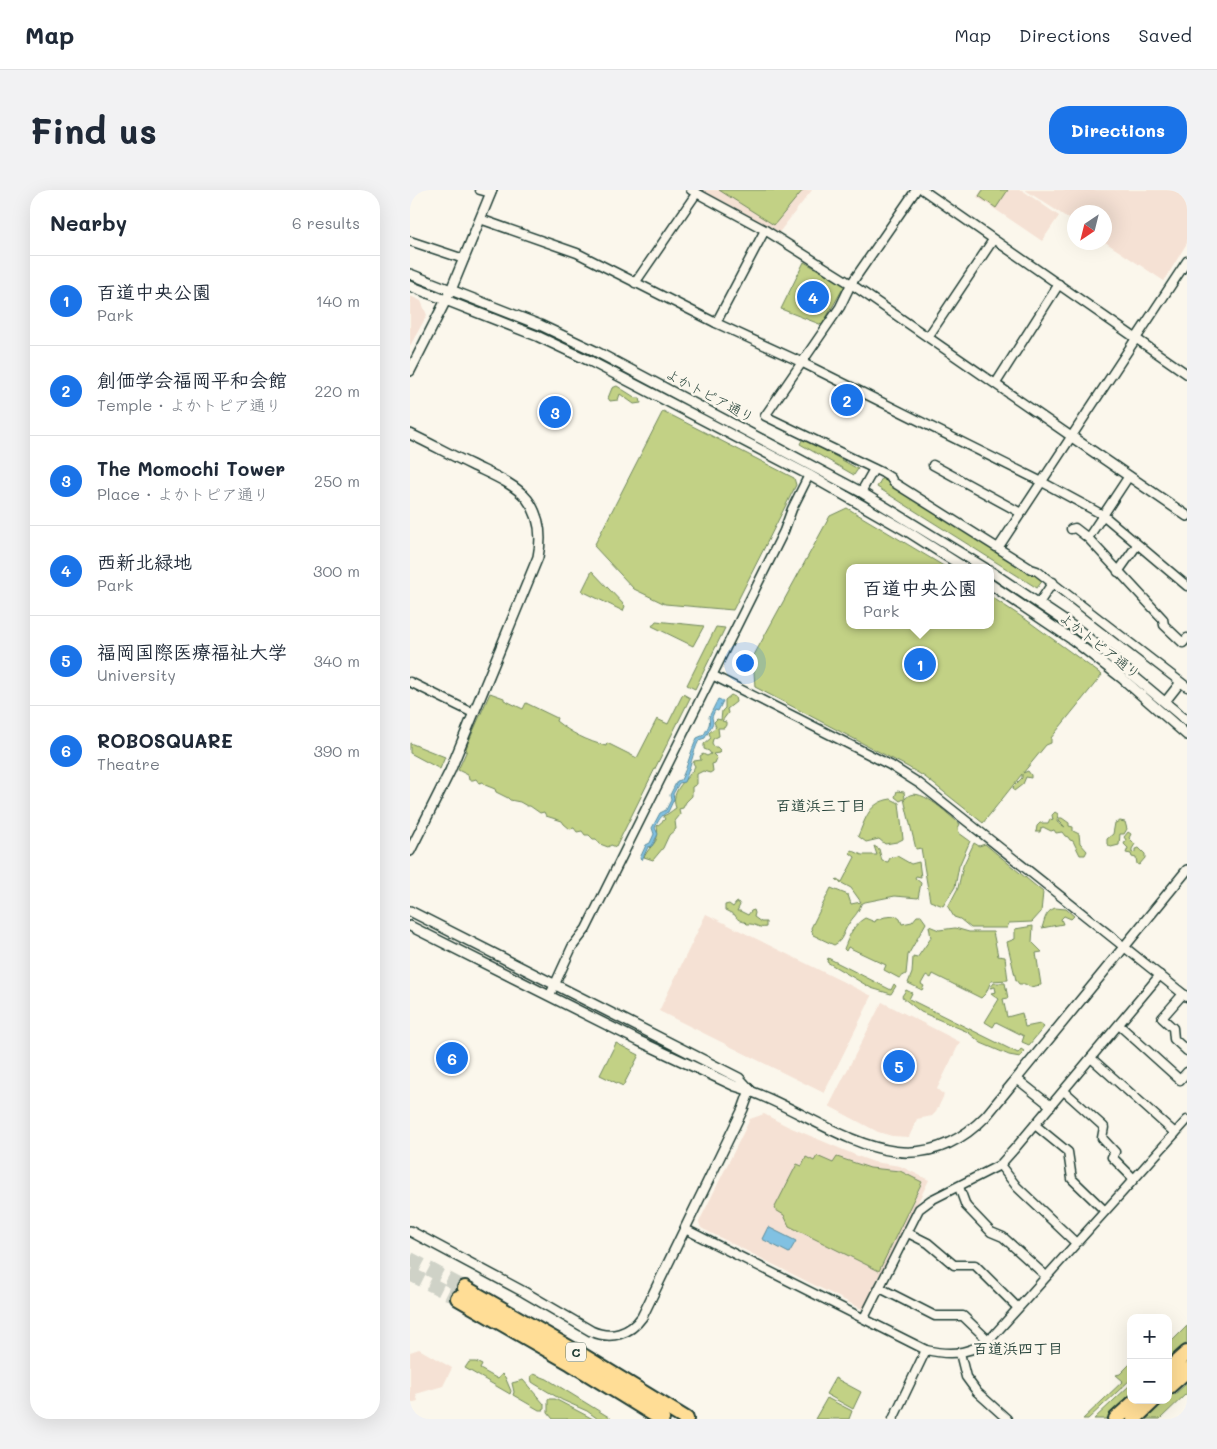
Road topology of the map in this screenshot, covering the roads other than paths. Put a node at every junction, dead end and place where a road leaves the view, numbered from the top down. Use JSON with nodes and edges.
{"nodes":[{"id":1,"x":480,"y":190,"type":"edge"},
{"id":2,"x":916,"y":190,"type":"edge"},
{"id":3,"x":923,"y":190,"type":"edge"},
{"id":4,"x":492,"y":191,"type":"edge"},
{"id":5,"x":693,"y":192,"type":"edge"},
{"id":6,"x":480,"y":219,"type":"junction"},
{"id":7,"x":765,"y":230,"type":"junction"},
{"id":8,"x":993,"y":240,"type":"junction"},
{"id":9,"x":410,"y":241,"type":"edge"},
{"id":10,"x":464,"y":259,"type":"junction"},
{"id":11,"x":1187,"y":261,"type":"edge"},
{"id":12,"x":410,"y":274,"type":"edge"},
{"id":13,"x":635,"y":283,"type":"junction"},
{"id":14,"x":851,"y":284,"type":"junction"},
{"id":15,"x":1060,"y":284,"type":"junction"},
{"id":16,"x":410,"y":286,"type":"edge"},
{"id":17,"x":451,"y":290,"type":"junction"},
{"id":18,"x":446,"y":300,"type":"junction"},
{"id":19,"x":716,"y":323,"type":"junction"},
{"id":20,"x":928,"y":337,"type":"junction"},
{"id":21,"x":1137,"y":339,"type":"junction"},
{"id":22,"x":800,"y":362,"type":"junction"},
{"id":23,"x":410,"y":371,"type":"edge"},
{"id":24,"x":1187,"y":374,"type":"edge"},
{"id":25,"x":996,"y":383,"type":"junction"},
{"id":26,"x":410,"y":434,"type":"edge"},
{"id":27,"x":1072,"y":437,"type":"junction"},
{"id":28,"x":933,"y":465,"type":"dead end"},
{"id":29,"x":874,"y":470,"type":"junction"},
{"id":30,"x":809,"y":475,"type":"junction"},
{"id":31,"x":1129,"y":476,"type":"junction"},
{"id":32,"x":1042,"y":482,"type":"junction"},
{"id":33,"x":861,"y":492,"type":"junction"},
{"id":34,"x":1021,"y":514,"type":"junction"},
{"id":35,"x":1103,"y":515,"type":"junction"},
{"id":36,"x":1187,"y":516,"type":"edge"},
{"id":37,"x":1071,"y":529,"type":"dead end"},
{"id":38,"x":1088,"y":538,"type":"junction"},
{"id":39,"x":1000,"y":545,"type":"dead end"},
{"id":40,"x":1137,"y":545,"type":"junction"},
{"id":41,"x":959,"y":564,"type":"edge"},
{"id":42,"x":978,"y":564,"type":"edge"},
{"id":43,"x":1118,"y":572,"type":"junction"},
{"id":44,"x":994,"y":574,"type":"edge"},
{"id":45,"x":1052,"y":582,"type":"junction"},
{"id":46,"x":1187,"y":586,"type":"edge"},
{"id":47,"x":994,"y":587,"type":"edge"},
{"id":48,"x":1039,"y":602,"type":"junction"},
{"id":49,"x":1187,"y":638,"type":"edge"},
{"id":50,"x":712,"y":675,"type":"junction"},
{"id":51,"x":410,"y":682,"type":"edge"},
{"id":52,"x":1183,"y":685,"type":"edge"},
{"id":53,"x":1166,"y":702,"type":"junction"},
{"id":54,"x":474,"y":713,"type":"junction"},
{"id":55,"x":1187,"y":721,"type":"edge"},
{"id":56,"x":1187,"y":735,"type":"edge"},
{"id":57,"x":410,"y":851,"type":"edge"},
{"id":58,"x":1187,"y":870,"type":"edge"},
{"id":59,"x":410,"y":911,"type":"edge"},
{"id":60,"x":410,"y":926,"type":"edge"},
{"id":61,"x":1124,"y":947,"type":"junction"},
{"id":62,"x":1160,"y":975,"type":"junction"},
{"id":63,"x":553,"y":985,"type":"junction"},
{"id":64,"x":550,"y":995,"type":"junction"},
{"id":65,"x":1185,"y":996,"type":"edge"},
{"id":66,"x":1119,"y":1025,"type":"junction"},
{"id":67,"x":1187,"y":1051,"type":"edge"},
{"id":68,"x":1092,"y":1058,"type":"junction"},
{"id":69,"x":1187,"y":1072,"type":"edge"},
{"id":70,"x":1017,"y":1078,"type":"junction"},
{"id":71,"x":750,"y":1090,"type":"junction"},
{"id":72,"x":1064,"y":1091,"type":"junction"},
{"id":73,"x":1051,"y":1106,"type":"junction"},
{"id":74,"x":1187,"y":1120,"type":"edge"},
{"id":75,"x":1035,"y":1125,"type":"junction"},
{"id":76,"x":1175,"y":1133,"type":"junction"},
{"id":77,"x":1000,"y":1164,"type":"junction"},
{"id":78,"x":1134,"y":1179,"type":"junction"},
{"id":79,"x":959,"y":1187,"type":"junction"},
{"id":80,"x":1105,"y":1211,"type":"junction"},
{"id":81,"x":685,"y":1229,"type":"junction"},
{"id":82,"x":410,"y":1231,"type":"edge"},
{"id":83,"x":908,"y":1233,"type":"junction"},
{"id":84,"x":1076,"y":1244,"type":"junction"},
{"id":85,"x":1046,"y":1276,"type":"junction"},
{"id":86,"x":880,"y":1288,"type":"junction"},
{"id":87,"x":1018,"y":1308,"type":"junction"},
{"id":88,"x":864,"y":1318,"type":"junction"},
{"id":89,"x":988,"y":1340,"type":"junction"},
{"id":90,"x":926,"y":1350,"type":"junction"},
{"id":91,"x":960,"y":1353,"type":"junction"},
{"id":92,"x":1187,"y":1353,"type":"edge"},
{"id":93,"x":1172,"y":1366,"type":"edge"},
{"id":94,"x":1187,"y":1370,"type":"edge"},
{"id":95,"x":1172,"y":1383,"type":"edge"},
{"id":96,"x":1133,"y":1404,"type":"edge"},
{"id":97,"x":1150,"y":1404,"type":"edge"},
{"id":98,"x":662,"y":1419,"type":"edge"},
{"id":99,"x":686,"y":1419,"type":"edge"},
{"id":100,"x":894,"y":1419,"type":"edge"},
{"id":101,"x":1006,"y":1419,"type":"edge"},
{"id":102,"x":1116,"y":1419,"type":"edge"},
{"id":103,"x":1134,"y":1419,"type":"edge"}],
"edges":[{"from":1,"to":4,"type":"street"},
{"from":2,"to":14,"type":"street"},
{"from":3,"to":8,"type":"street"},
{"from":4,"to":6,"type":"street"},
{"from":5,"to":7,"type":"street"},
{"from":5,"to":13,"type":"street"},
{"from":6,"to":10,"type":"street"},
{"from":6,"to":13,"type":"street"},
{"from":7,"to":14,"type":"street"},
{"from":7,"to":19,"type":"street"},
{"from":8,"to":15,"type":"street"},
{"from":8,"to":20,"type":"street"},
{"from":9,"to":10,"type":"street"},
{"from":10,"to":17,"type":"street"},
{"from":11,"to":21,"type":"street"},
{"from":12,"to":17,"type":"street","name":"よかトピア通り"},
{"from":13,"to":19,"type":"street"},
{"from":14,"to":20,"type":"street"},
{"from":14,"to":22,"type":"street"},
{"from":15,"to":21,"type":"street"},
{"from":15,"to":25,"type":"street"},
{"from":16,"to":18,"type":"street","name":"よかトピア通り"},
{"from":17,"to":18,"type":"street"},
{"from":17,"to":33,"type":"street","name":"よかトピア通り"},
{"from":18,"to":23,"type":"street"},
{"from":18,"to":30,"type":"street","name":"よかトピア通り"},
{"from":19,"to":22,"type":"street"},
{"from":20,"to":25,"type":"street"},
{"from":21,"to":24,"type":"street"},
{"from":21,"to":27,"type":"street"},
{"from":22,"to":29,"type":"street"},
{"from":22,"to":32,"type":"street"},
{"from":25,"to":27,"type":"street"},
{"from":26,"to":54,"type":"street"},
{"from":27,"to":31,"type":"street"},
{"from":27,"to":32,"type":"street"},
{"from":28,"to":34,"type":"street"},
{"from":29,"to":33,"type":"street"},
{"from":29,"to":45,"type":"street"},
{"from":30,"to":41,"type":"street","name":"よかトピア通り"},
{"from":30,"to":50,"type":"street"},
{"from":31,"to":35,"type":"street"},
{"from":31,"to":36,"type":"street"},
{"from":32,"to":34,"type":"street"},
{"from":32,"to":35,"type":"street"},
{"from":33,"to":42,"type":"street","name":"よかトピア通り"},
{"from":34,"to":39,"type":"street"},
{"from":35,"to":38,"type":"street"},
{"from":35,"to":40,"type":"street"},
{"from":37,"to":38,"type":"street"},
{"from":38,"to":43,"type":"street"},
{"from":40,"to":43,"type":"street"},
{"from":40,"to":46,"type":"street"},
{"from":43,"to":49,"type":"street"},
{"from":44,"to":48,"type":"street","name":"よかトピア通り"},
{"from":45,"to":48,"type":"street"},
{"from":45,"to":52,"type":"street"},
{"from":47,"to":56,"type":"street","name":"よかトピア通り"},
{"from":48,"to":53,"type":"street","name":"よかトピア通り"},
{"from":50,"to":61,"type":"street"},
{"from":50,"to":63,"type":"street"},
{"from":51,"to":54,"type":"street"},
{"from":52,"to":53,"type":"street"},
{"from":53,"to":55,"type":"street","name":"よかトピア通り"},
{"from":54,"to":57,"type":"street"},
{"from":58,"to":61,"type":"street"},
{"from":59,"to":63,"type":"street"},
{"from":60,"to":64,"type":"street"},
{"from":61,"to":62,"type":"street"},
{"from":61,"to":70,"type":"street"},
{"from":62,"to":65,"type":"street"},
{"from":62,"to":66,"type":"street"},
{"from":63,"to":64,"type":"street"},
{"from":63,"to":71,"type":"street"},
{"from":64,"to":71,"type":"street"},
{"from":65,"to":67,"type":"street"},
{"from":66,"to":68,"type":"street"},
{"from":66,"to":69,"type":"street"},
{"from":68,"to":72,"type":"street"},
{"from":68,"to":76,"type":"street"},
{"from":70,"to":71,"type":"street"},
{"from":70,"to":73,"type":"street"},
{"from":71,"to":81,"type":"street"},
{"from":72,"to":73,"type":"street"},
{"from":72,"to":78,"type":"street"},
{"from":73,"to":75,"type":"street"},
{"from":74,"to":76,"type":"street"},
{"from":75,"to":77,"type":"street"},
{"from":75,"to":80,"type":"street"},
{"from":76,"to":78,"type":"street"},
{"from":77,"to":79,"type":"street"},
{"from":77,"to":84,"type":"street"},
{"from":78,"to":80,"type":"street"},
{"from":79,"to":83,"type":"street"},
{"from":79,"to":85,"type":"street"},
{"from":80,"to":84,"type":"street"},
{"from":81,"to":82,"type":"street"},
{"from":81,"to":88,"type":"street"},
{"from":83,"to":86,"type":"street"},
{"from":83,"to":87,"type":"street"},
{"from":84,"to":85,"type":"street"},
{"from":85,"to":87,"type":"street"},
{"from":86,"to":88,"type":"street"},
{"from":86,"to":89,"type":"street"},
{"from":87,"to":89,"type":"street"},
{"from":88,"to":90,"type":"street"},
{"from":89,"to":91,"type":"street"},
{"from":90,"to":91,"type":"street"},
{"from":90,"to":100,"type":"street"},
{"from":91,"to":101,"type":"street"},
{"from":92,"to":93,"type":"highway"},
{"from":94,"to":95,"type":"highway"},
{"from":96,"to":102,"type":"highway"},
{"from":97,"to":103,"type":"highway"},
{"from":98,"to":99,"type":"highway","number":"C"}]}
